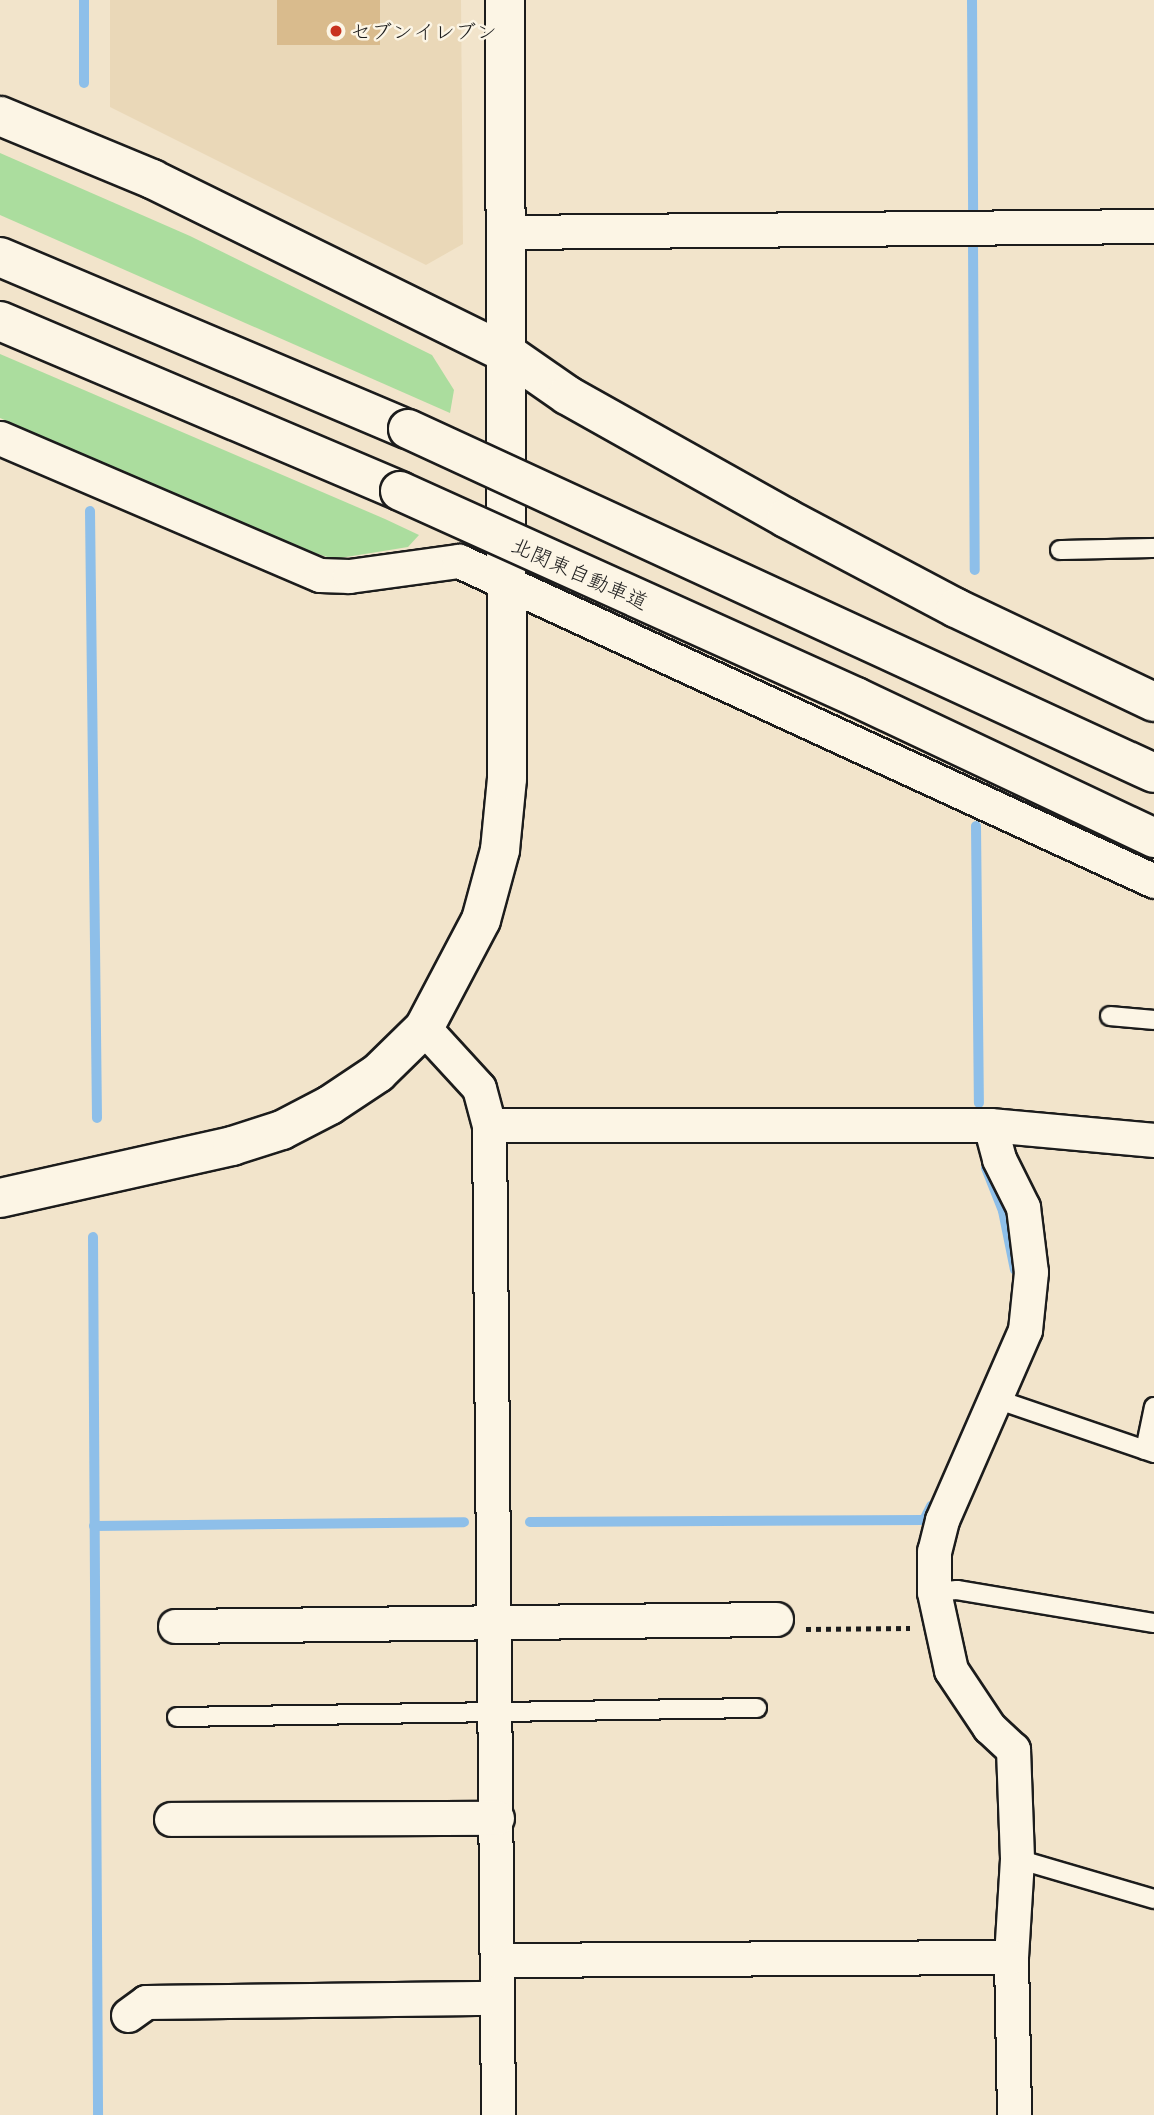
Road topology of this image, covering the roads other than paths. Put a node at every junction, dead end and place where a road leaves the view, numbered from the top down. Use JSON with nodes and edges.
{"nodes":[{"id":1,"x":505,"y":0,"type":"edge"},
{"id":2,"x":0,"y":116,"type":"edge"},
{"id":3,"x":1154,"y":226,"type":"edge"},
{"id":4,"x":508,"y":232,"type":"junction"},
{"id":5,"x":0,"y":257,"type":"edge"},
{"id":6,"x":0,"y":321,"type":"edge"},
{"id":7,"x":508,"y":354,"type":"junction"},
{"id":8,"x":0,"y":438,"type":"edge"},
{"id":9,"x":1154,"y":548,"type":"edge"},
{"id":10,"x":1060,"y":550,"type":"dead end"},
{"id":11,"x":507,"y":581,"type":"junction"},
{"id":12,"x":1154,"y":702,"type":"edge"},
{"id":13,"x":1154,"y":773,"type":"edge"},
{"id":14,"x":1154,"y":838,"type":"edge"},
{"id":15,"x":1154,"y":881,"type":"edge"},
{"id":16,"x":1110,"y":1016,"type":"dead end"},
{"id":17,"x":1154,"y":1020,"type":"edge"},
{"id":18,"x":424,"y":1028,"type":"junction"},
{"id":19,"x":489,"y":1125,"type":"junction"},
{"id":20,"x":990,"y":1125,"type":"junction"},
{"id":21,"x":1154,"y":1140,"type":"edge"},
{"id":22,"x":0,"y":1198,"type":"edge"},
{"id":23,"x":996,"y":1399,"type":"junction"},
{"id":24,"x":1154,"y":1407,"type":"edge"},
{"id":25,"x":1150,"y":1451,"type":"edge"},
{"id":26,"x":936,"y":1608,"type":"junction"},
{"id":27,"x":776,"y":1619,"type":"road end"},
{"id":28,"x":495,"y":1623,"type":"junction"},
{"id":29,"x":1154,"y":1623,"type":"edge"},
{"id":30,"x":175,"y":1626,"type":"dead end"},
{"id":31,"x":757,"y":1708,"type":"dead end"},
{"id":32,"x":496,"y":1710,"type":"junction"},
{"id":33,"x":177,"y":1717,"type":"dead end"},
{"id":34,"x":497,"y":1818,"type":"junction"},
{"id":35,"x":171,"y":1819,"type":"dead end"},
{"id":36,"x":1017,"y":1859,"type":"junction"},
{"id":37,"x":1154,"y":1899,"type":"edge"},
{"id":38,"x":1011,"y":1957,"type":"junction"},
{"id":39,"x":498,"y":1960,"type":"junction"},
{"id":40,"x":497,"y":1998,"type":"junction"},
{"id":41,"x":128,"y":2015,"type":"dead end"},
{"id":42,"x":498,"y":2115,"type":"edge"},
{"id":43,"x":1014,"y":2115,"type":"edge"}],
"edges":[{"from":1,"to":4,"type":"main road"},
{"from":2,"to":7,"type":"main road"},
{"from":3,"to":4,"type":"street"},
{"from":4,"to":7,"type":"main road"},
{"from":5,"to":13,"type":"main road","bridge":true},
{"from":6,"to":14,"type":"main road","name":"北関東自動車道","bridge":true},
{"from":7,"to":11,"type":"main road"},
{"from":7,"to":12,"type":"main road"},
{"from":8,"to":11,"type":"street"},
{"from":9,"to":10,"type":"lane"},
{"from":11,"to":15,"type":"street"},
{"from":11,"to":18,"type":"main road"},
{"from":16,"to":17,"type":"lane"},
{"from":18,"to":19,"type":"street"},
{"from":18,"to":22,"type":"main road"},
{"from":19,"to":20,"type":"street"},
{"from":19,"to":28,"type":"street"},
{"from":20,"to":21,"type":"street"},
{"from":20,"to":23,"type":"street"},
{"from":23,"to":25,"type":"lane"},
{"from":23,"to":26,"type":"street"},
{"from":24,"to":25,"type":"lane"},
{"from":26,"to":29,"type":"lane"},
{"from":26,"to":36,"type":"street"},
{"from":27,"to":28,"type":"street"},
{"from":28,"to":30,"type":"street"},
{"from":28,"to":32,"type":"street"},
{"from":31,"to":32,"type":"lane"},
{"from":32,"to":33,"type":"lane"},
{"from":32,"to":34,"type":"street"},
{"from":34,"to":35,"type":"street"},
{"from":34,"to":39,"type":"street"},
{"from":36,"to":37,"type":"lane"},
{"from":36,"to":38,"type":"street"},
{"from":38,"to":39,"type":"street"},
{"from":38,"to":43,"type":"street"},
{"from":39,"to":40,"type":"street"},
{"from":40,"to":41,"type":"street"},
{"from":40,"to":42,"type":"street"}]}
